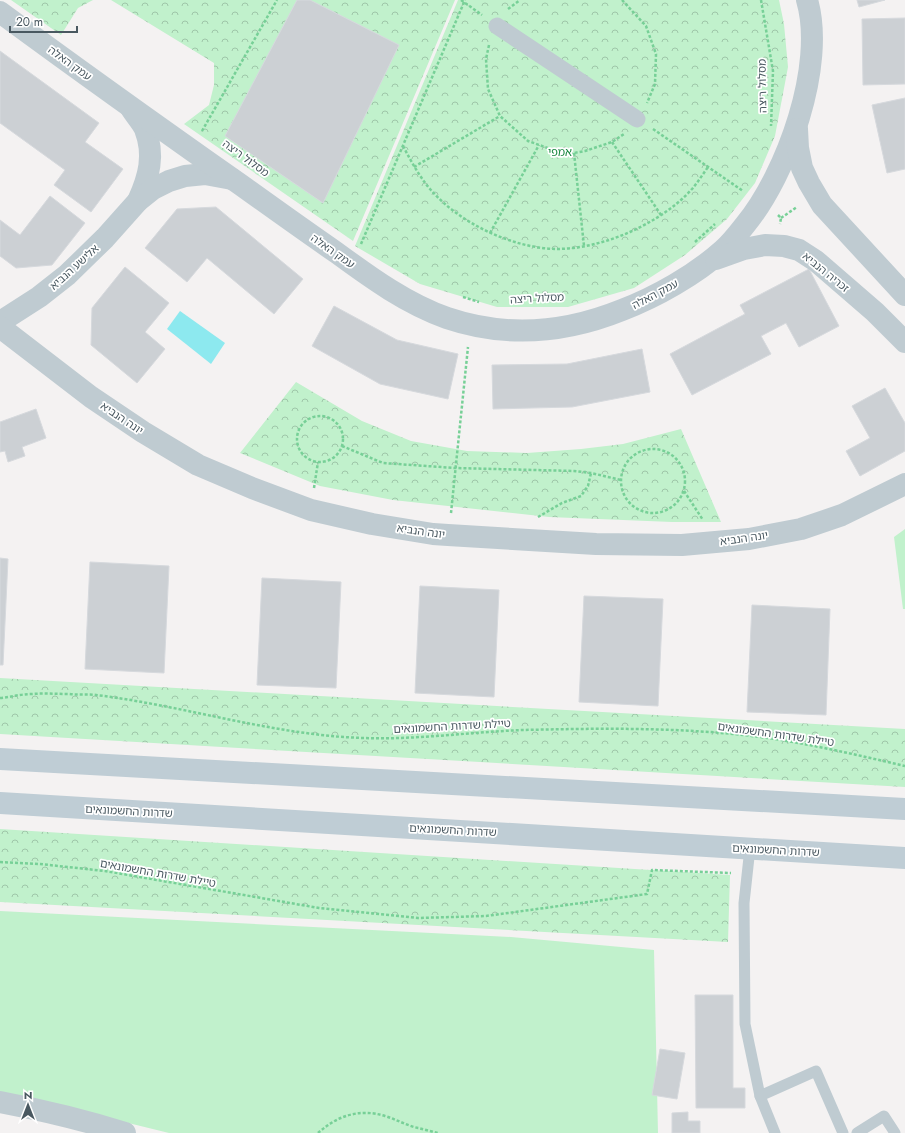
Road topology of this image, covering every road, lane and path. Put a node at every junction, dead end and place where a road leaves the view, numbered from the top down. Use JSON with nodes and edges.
{"nodes":[{"id":1,"x":277,"y":0,"type":"edge"},
{"id":2,"x":461,"y":0,"type":"edge"},
{"id":3,"x":761,"y":0,"type":"edge"},
{"id":4,"x":807,"y":0,"type":"edge"},
{"id":5,"x":465,"y":1,"type":"edge"},
{"id":6,"x":0,"y":12,"type":"edge"},
{"id":7,"x":497,"y":26,"type":"dead end"},
{"id":8,"x":131,"y":108,"type":"junction"},
{"id":9,"x":500,"y":116,"type":"dead end"},
{"id":10,"x":637,"y":119,"type":"joint"},
{"id":11,"x":797,"y":124,"type":"junction"},
{"id":12,"x":771,"y":129,"type":"dead end"},
{"id":13,"x":612,"y":142,"type":"dead end"},
{"id":14,"x":539,"y":145,"type":"dead end"},
{"id":15,"x":403,"y":146,"type":"junction"},
{"id":16,"x":191,"y":150,"type":"junction"},
{"id":17,"x":574,"y":154,"type":"dead end"},
{"id":18,"x":414,"y":167,"type":"junction"},
{"id":19,"x":708,"y":167,"type":"junction"},
{"id":20,"x":232,"y":179,"type":"junction"},
{"id":21,"x":748,"y":194,"type":"dead end"},
{"id":22,"x":138,"y":201,"type":"junction"},
{"id":23,"x":661,"y":215,"type":"junction"},
{"id":24,"x":720,"y":219,"type":"dead end"},
{"id":25,"x":490,"y":233,"type":"junction"},
{"id":26,"x":692,"y":244,"type":"dead end"},
{"id":27,"x":584,"y":246,"type":"junction"},
{"id":28,"x":707,"y":262,"type":"junction"},
{"id":29,"x":353,"y":265,"type":"junction"},
{"id":30,"x":905,"y":295,"type":"edge"},
{"id":31,"x":456,"y":296,"type":"dead end"},
{"id":32,"x":486,"y":303,"type":"dead end"},
{"id":33,"x":0,"y":322,"type":"edge"},
{"id":34,"x":471,"y":325,"type":"junction"},
{"id":35,"x":0,"y":327,"type":"edge"},
{"id":36,"x":905,"y":342,"type":"edge"},
{"id":37,"x":342,"y":446,"type":"junction"},
{"id":38,"x":455,"y":468,"type":"junction"},
{"id":39,"x":591,"y":473,"type":"junction"},
{"id":40,"x":621,"y":480,"type":"junction"},
{"id":41,"x":899,"y":488,"type":"edge"},
{"id":42,"x":683,"y":491,"type":"junction"},
{"id":43,"x":535,"y":519,"type":"dead end"},
{"id":44,"x":448,"y":535,"type":"junction"},
{"id":45,"x":716,"y":542,"type":"junction"},
{"id":46,"x":0,"y":698,"type":"edge"},
{"id":47,"x":0,"y":760,"type":"edge"},
{"id":48,"x":905,"y":766,"type":"edge"},
{"id":49,"x":0,"y":803,"type":"edge"},
{"id":50,"x":905,"y":809,"type":"edge"},
{"id":51,"x":750,"y":848,"type":"junction"},
{"id":52,"x":905,"y":858,"type":"edge"},
{"id":53,"x":0,"y":862,"type":"edge"},
{"id":54,"x":747,"y":874,"type":"junction"},
{"id":55,"x":760,"y":1096,"type":"junction"},
{"id":56,"x":0,"y":1102,"type":"edge"},
{"id":57,"x":125,"y":1133,"type":"edge"},
{"id":58,"x":318,"y":1133,"type":"edge"},
{"id":59,"x":438,"y":1133,"type":"edge"},
{"id":60,"x":775,"y":1133,"type":"edge"},
{"id":61,"x":843,"y":1133,"type":"edge"},
{"id":62,"x":857,"y":1133,"type":"edge"},
{"id":63,"x":895,"y":1133,"type":"edge"}],
"edges":[{"from":1,"to":16,"type":"path"},
{"from":2,"to":5,"type":"path"},
{"from":3,"to":12,"type":"path","name":"מסלול ריצה"},
{"from":4,"to":11,"type":"street"},
{"from":5,"to":15,"type":"path"},
{"from":6,"to":8,"type":"street","name":"עמק האלה"},
{"from":7,"to":10,"type":"street"},
{"from":8,"to":16,"type":"street","name":"עמק האלה"},
{"from":8,"to":22,"type":"street","name":"אלישע הנביא"},
{"from":9,"to":18,"type":"path"},
{"from":10,"to":19,"type":"path"},
{"from":11,"to":28,"type":"street","name":"עמק האלה"},
{"from":11,"to":30,"type":"street"},
{"from":13,"to":23,"type":"path"},
{"from":14,"to":25,"type":"path"},
{"from":15,"to":18,"type":"path"},
{"from":15,"to":29,"type":"path"},
{"from":16,"to":20,"type":"street","name":"עמק האלה"},
{"from":17,"to":27,"type":"path"},
{"from":18,"to":25,"type":"path"},
{"from":19,"to":21,"type":"path"},
{"from":19,"to":23,"type":"path"},
{"from":20,"to":22,"type":"street","name":"אלישע הנביא"},
{"from":20,"to":29,"type":"street","name":"עמק האלה"},
{"from":22,"to":33,"type":"street","name":"אלישע הנביא"},
{"from":23,"to":27,"type":"path"},
{"from":24,"to":26,"type":"path"},
{"from":25,"to":27,"type":"path"},
{"from":28,"to":34,"type":"street","name":"עמק האלה"},
{"from":28,"to":36,"type":"street","name":"זכריה הנביא"},
{"from":29,"to":34,"type":"street","name":"עמק האלה"},
{"from":31,"to":32,"type":"path"},
{"from":34,"to":38,"type":"path"},
{"from":35,"to":44,"type":"street","name":"יונה הנביא"},
{"from":37,"to":37,"type":"path"},
{"from":37,"to":38,"type":"path"},
{"from":38,"to":39,"type":"path"},
{"from":38,"to":44,"type":"path"},
{"from":39,"to":40,"type":"path"},
{"from":39,"to":43,"type":"path"},
{"from":40,"to":42,"type":"path"},
{"from":40,"to":42,"type":"path"},
{"from":41,"to":45,"type":"street","name":"יונה הנביא"},
{"from":42,"to":45,"type":"path"},
{"from":44,"to":45,"type":"street","name":"יונה הנביא"},
{"from":46,"to":48,"type":"path","name":"טיילת שדרות החשמונאים"},
{"from":47,"to":50,"type":"main road"},
{"from":49,"to":51,"type":"main road","name":"שדרות החשמונאים"},
{"from":51,"to":52,"type":"main road","name":"שדרות החשמונאים"},
{"from":51,"to":54,"type":"lane"},
{"from":53,"to":54,"type":"path","name":"טיילת שדרות החשמונאים"},
{"from":54,"to":55,"type":"lane"},
{"from":55,"to":60,"type":"lane"},
{"from":55,"to":61,"type":"lane"},
{"from":56,"to":57,"type":"street"},
{"from":58,"to":59,"type":"path"},
{"from":62,"to":63,"type":"lane"}]}
